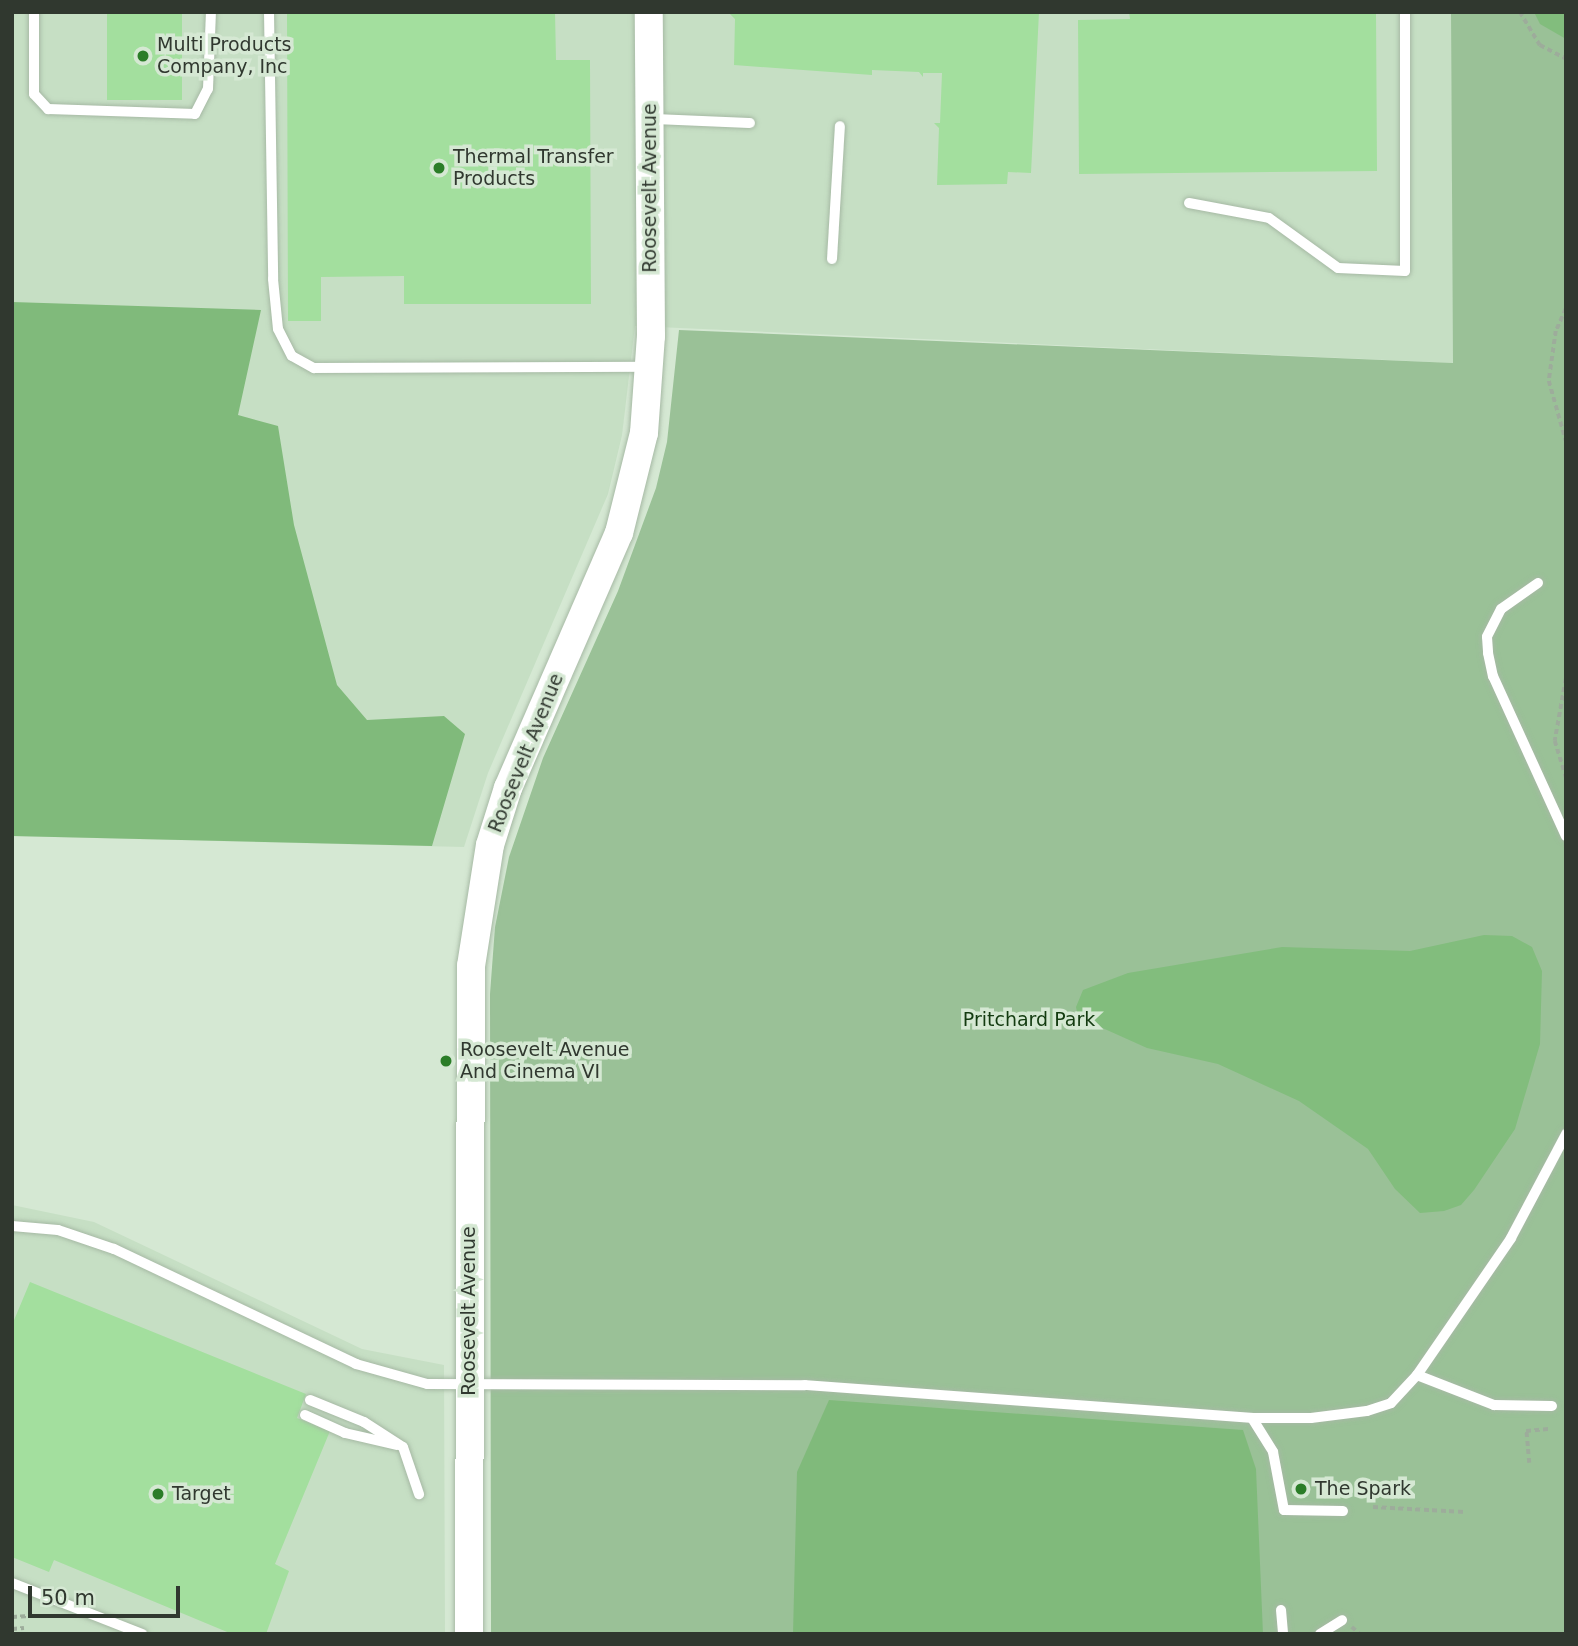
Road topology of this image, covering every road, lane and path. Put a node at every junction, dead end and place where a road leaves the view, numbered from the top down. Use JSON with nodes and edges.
{"nodes":[{"id":1,"x":34,"y":12,"type":"edge"},
{"id":2,"x":211,"y":12,"type":"edge"},
{"id":3,"x":269,"y":12,"type":"edge"},
{"id":4,"x":649,"y":12,"type":"edge"},
{"id":5,"x":1405,"y":12,"type":"edge"},
{"id":6,"x":1520,"y":12,"type":"edge"},
{"id":7,"x":1566,"y":59,"type":"edge"},
{"id":8,"x":650,"y":119,"type":"junction"},
{"id":9,"x":750,"y":123,"type":"dead end"},
{"id":10,"x":840,"y":126,"type":"dead end"},
{"id":11,"x":1189,"y":203,"type":"dead end"},
{"id":12,"x":832,"y":259,"type":"dead end"},
{"id":13,"x":1566,"y":309,"type":"edge"},
{"id":14,"x":650,"y":367,"type":"junction"},
{"id":15,"x":1566,"y":441,"type":"edge"},
{"id":16,"x":1538,"y":583,"type":"dead end"},
{"id":17,"x":1566,"y":679,"type":"edge"},
{"id":18,"x":1566,"y":778,"type":"edge"},
{"id":19,"x":1566,"y":836,"type":"edge"},
{"id":20,"x":1566,"y":1134,"type":"edge"},
{"id":21,"x":12,"y":1226,"type":"edge"},
{"id":22,"x":1417,"y":1375,"type":"junction"},
{"id":23,"x":469,"y":1386,"type":"junction"},
{"id":24,"x":310,"y":1400,"type":"dead end"},
{"id":25,"x":1552,"y":1406,"type":"dead end"},
{"id":26,"x":304,"y":1415,"type":"dead end"},
{"id":27,"x":1252,"y":1418,"type":"junction"},
{"id":28,"x":1551,"y":1429,"type":"dead end"},
{"id":29,"x":403,"y":1447,"type":"junction"},
{"id":30,"x":1529,"y":1463,"type":"dead end"},
{"id":31,"x":419,"y":1494,"type":"dead end"},
{"id":32,"x":1373,"y":1507,"type":"dead end"},
{"id":33,"x":1343,"y":1511,"type":"dead end"},
{"id":34,"x":1465,"y":1512,"type":"dead end"},
{"id":35,"x":12,"y":1583,"type":"edge"},
{"id":36,"x":1281,"y":1610,"type":"dead end"},
{"id":37,"x":12,"y":1616,"type":"edge"},
{"id":38,"x":29,"y":1616,"type":"dead end"},
{"id":39,"x":1342,"y":1620,"type":"dead end"},
{"id":40,"x":24,"y":1628,"type":"dead end"},
{"id":41,"x":12,"y":1629,"type":"edge"},
{"id":42,"x":142,"y":1634,"type":"edge"},
{"id":43,"x":470,"y":1634,"type":"edge"},
{"id":44,"x":1283,"y":1634,"type":"edge"},
{"id":45,"x":1320,"y":1634,"type":"edge"}],
"edges":[{"from":1,"to":2,"type":"lane"},
{"from":3,"to":14,"type":"lane"},
{"from":4,"to":8,"type":"street","name":"Roosevelt Avenue"},
{"from":5,"to":11,"type":"lane"},
{"from":6,"to":7,"type":"path"},
{"from":8,"to":9,"type":"lane"},
{"from":8,"to":14,"type":"street","name":"Roosevelt Avenue"},
{"from":10,"to":12,"type":"lane"},
{"from":13,"to":15,"type":"path"},
{"from":14,"to":23,"type":"street","name":"Roosevelt Avenue"},
{"from":16,"to":19,"type":"lane"},
{"from":17,"to":18,"type":"path"},
{"from":20,"to":22,"type":"lane"},
{"from":21,"to":23,"type":"lane"},
{"from":22,"to":25,"type":"lane"},
{"from":22,"to":27,"type":"lane"},
{"from":23,"to":27,"type":"lane"},
{"from":23,"to":43,"type":"street","name":"Roosevelt Avenue"},
{"from":24,"to":29,"type":"lane"},
{"from":26,"to":29,"type":"lane"},
{"from":27,"to":33,"type":"lane"},
{"from":28,"to":30,"type":"path"},
{"from":29,"to":31,"type":"lane"},
{"from":32,"to":34,"type":"path"},
{"from":35,"to":42,"type":"lane"},
{"from":36,"to":44,"type":"lane"},
{"from":37,"to":38,"type":"path"},
{"from":39,"to":45,"type":"lane"},
{"from":40,"to":41,"type":"path"}]}
